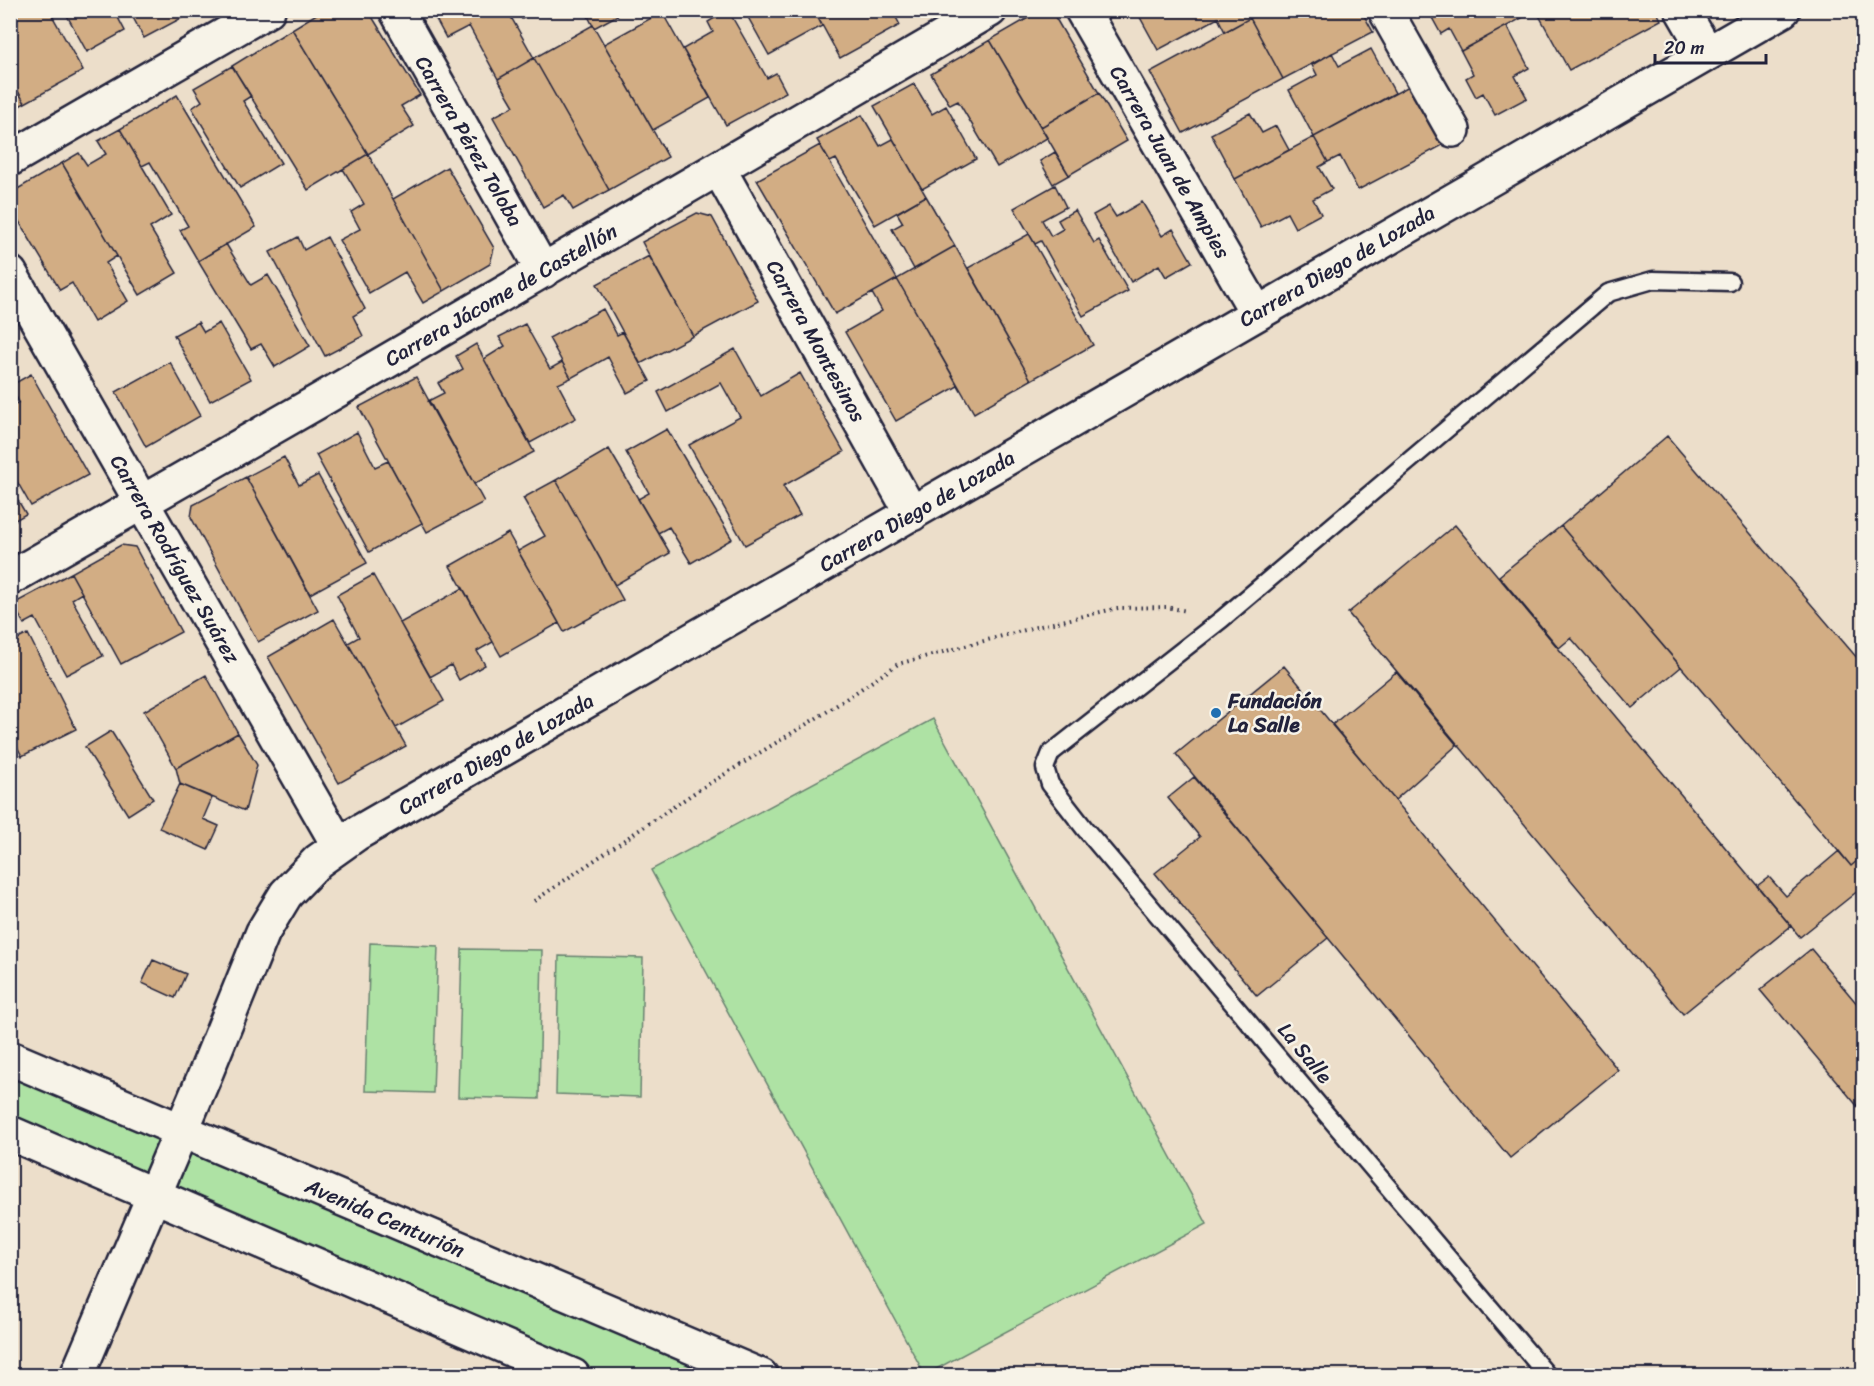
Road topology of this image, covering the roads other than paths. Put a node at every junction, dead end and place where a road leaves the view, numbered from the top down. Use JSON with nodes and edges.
{"nodes":[{"id":1,"x":268,"y":10,"type":"edge"},
{"id":2,"x":396,"y":10,"type":"edge"},
{"id":3,"x":990,"y":10,"type":"edge"},
{"id":4,"x":1082,"y":10,"type":"edge"},
{"id":5,"x":1385,"y":10,"type":"edge"},
{"id":6,"x":1682,"y":10,"type":"edge"},
{"id":7,"x":1783,"y":10,"type":"edge"},
{"id":8,"x":1707,"y":53,"type":"junction"},
{"id":9,"x":1453,"y":130,"type":"dead end"},
{"id":10,"x":10,"y":159,"type":"edge"},
{"id":11,"x":719,"y":168,"type":"junction"},
{"id":12,"x":543,"y":271,"type":"junction"},
{"id":13,"x":10,"y":273,"type":"edge"},
{"id":14,"x":1730,"y":282,"type":"dead end"},
{"id":15,"x":1257,"y":313,"type":"junction"},
{"id":16,"x":142,"y":503,"type":"junction"},
{"id":17,"x":912,"y":514,"type":"junction"},
{"id":18,"x":10,"y":578,"type":"edge"},
{"id":19,"x":339,"y":846,"type":"junction"},
{"id":20,"x":10,"y":1058,"type":"edge"},
{"id":21,"x":181,"y":1131,"type":"junction"},
{"id":22,"x":10,"y":1133,"type":"edge"},
{"id":23,"x":153,"y":1195,"type":"junction"},
{"id":24,"x":557,"y":1372,"type":"edge"},
{"id":25,"x":77,"y":1376,"type":"edge"},
{"id":26,"x":761,"y":1376,"type":"edge"},
{"id":27,"x":1548,"y":1376,"type":"edge"}],
"edges":[{"from":1,"to":10,"type":"street"},
{"from":2,"to":12,"type":"street","name":"Carrera Pérez Toloba"},
{"from":3,"to":11,"type":"street","name":"Carrera Jácome de Castellón"},
{"from":4,"to":15,"type":"street","name":"Carrera Juan de Ampies"},
{"from":5,"to":9,"type":"street"},
{"from":6,"to":8,"type":"street"},
{"from":7,"to":8,"type":"street","name":"Carrera Diego de Lozada"},
{"from":8,"to":15,"type":"street","name":"Carrera Diego de Lozada"},
{"from":11,"to":12,"type":"street","name":"Carrera Jácome de Castellón"},
{"from":11,"to":17,"type":"street","name":"Carrera Montesinos"},
{"from":12,"to":16,"type":"street","name":"Carrera Jácome de Castellón"},
{"from":13,"to":16,"type":"street","name":"Carrera Rodríguez Suárez"},
{"from":14,"to":27,"type":"lane","name":"La Salle"},
{"from":15,"to":17,"type":"street","name":"Carrera Diego de Lozada"},
{"from":16,"to":18,"type":"street","name":"Carrera Jácome de Castellón"},
{"from":16,"to":19,"type":"street","name":"Carrera Rodríguez Suárez"},
{"from":17,"to":19,"type":"street","name":"Carrera Diego de Lozada"},
{"from":19,"to":21,"type":"street","name":"Carrera Diego de Lozada"},
{"from":20,"to":21,"type":"street","name":"Avenida Centurión"},
{"from":21,"to":23,"type":"street","name":"Carrera Diego de Lozada"},
{"from":21,"to":26,"type":"street","name":"Avenida Centurión"},
{"from":22,"to":23,"type":"street"},
{"from":23,"to":24,"type":"street"},
{"from":23,"to":25,"type":"street","name":"Carrera Diego de Lozada"}]}
